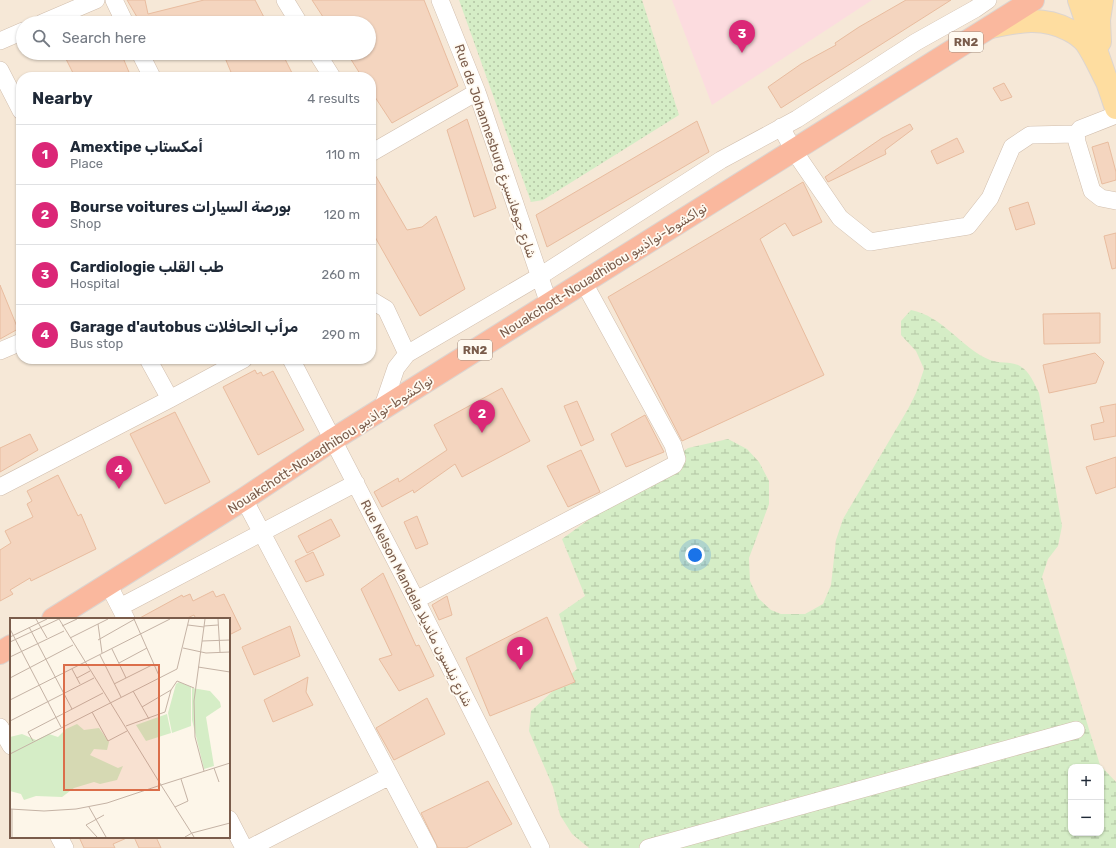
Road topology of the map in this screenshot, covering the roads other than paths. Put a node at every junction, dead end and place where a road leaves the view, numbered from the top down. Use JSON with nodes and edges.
{"nodes":[{"id":1,"x":96,"y":0,"type":"edge"},
{"id":2,"x":114,"y":0,"type":"edge"},
{"id":3,"x":285,"y":0,"type":"edge"},
{"id":4,"x":440,"y":0,"type":"edge"},
{"id":5,"x":1010,"y":0,"type":"edge"},
{"id":6,"x":1033,"y":0,"type":"edge"},
{"id":7,"x":1079,"y":0,"type":"edge"},
{"id":8,"x":1102,"y":0,"type":"edge"},
{"id":9,"x":981,"y":5,"type":"edge"},
{"id":10,"x":58,"y":16,"type":"edge"},
{"id":11,"x":122,"y":16,"type":"edge"},
{"id":12,"x":295,"y":16,"type":"edge"},
{"id":13,"x":986,"y":29,"type":"junction"},
{"id":14,"x":16,"y":34,"type":"edge"},
{"id":15,"x":0,"y":41,"type":"edge"},
{"id":16,"x":144,"y":60,"type":"edge"},
{"id":17,"x":321,"y":60,"type":"edge"},
{"id":18,"x":885,"y":62,"type":"junction"},
{"id":19,"x":0,"y":70,"type":"edge"},
{"id":20,"x":150,"y":72,"type":"edge"},
{"id":21,"x":329,"y":72,"type":"edge"},
{"id":22,"x":1108,"y":84,"type":"junction"},
{"id":23,"x":900,"y":85,"type":"junction"},
{"id":24,"x":477,"y":92,"type":"junction"},
{"id":25,"x":16,"y":101,"type":"edge"},
{"id":26,"x":1116,"y":108,"type":"edge"},
{"id":27,"x":1116,"y":115,"type":"edge"},
{"id":28,"x":781,"y":128,"type":"junction"},
{"id":29,"x":1076,"y":134,"type":"junction"},
{"id":30,"x":376,"y":146,"type":"edge"},
{"id":31,"x":794,"y":151,"type":"junction"},
{"id":32,"x":1116,"y":201,"type":"edge"},
{"id":33,"x":540,"y":276,"type":"junction"},
{"id":34,"x":584,"y":283,"type":"junction"},
{"id":35,"x":376,"y":303,"type":"edge"},
{"id":36,"x":549,"y":304,"type":"junction"},
{"id":37,"x":16,"y":344,"type":"edge"},
{"id":38,"x":0,"y":351,"type":"edge"},
{"id":39,"x":407,"y":354,"type":"junction"},
{"id":40,"x":151,"y":364,"type":"edge"},
{"id":41,"x":235,"y":364,"type":"edge"},
{"id":42,"x":294,"y":364,"type":"edge"},
{"id":43,"x":170,"y":400,"type":"junction"},
{"id":44,"x":382,"y":409,"type":"junction"},
{"id":45,"x":334,"y":439,"type":"junction"},
{"id":46,"x":356,"y":483,"type":"junction"},
{"id":47,"x":0,"y":487,"type":"edge"},
{"id":48,"x":244,"y":499,"type":"junction"},
{"id":49,"x":262,"y":534,"type":"junction"},
{"id":50,"x":108,"y":584,"type":"junction"},
{"id":51,"x":416,"y":600,"type":"junction"},
{"id":52,"x":123,"y":613,"type":"edge"},
{"id":53,"x":55,"y":618,"type":"edge"},
{"id":54,"x":10,"y":647,"type":"edge"},
{"id":55,"x":0,"y":653,"type":"edge"},
{"id":56,"x":0,"y":727,"type":"edge"},
{"id":57,"x":1076,"y":730,"type":"dead end"},
{"id":58,"x":10,"y":744,"type":"edge"},
{"id":59,"x":390,"y":776,"type":"junction"},
{"id":60,"x":230,"y":821,"type":"edge"},
{"id":61,"x":60,"y":838,"type":"edge"},
{"id":62,"x":65,"y":848,"type":"edge"},
{"id":63,"x":244,"y":848,"type":"edge"},
{"id":64,"x":250,"y":848,"type":"edge"},
{"id":65,"x":428,"y":848,"type":"edge"},
{"id":66,"x":541,"y":848,"type":"edge"},
{"id":67,"x":648,"y":848,"type":"edge"}],
"edges":[{"from":1,"to":10,"type":"street"},
{"from":2,"to":11,"type":"street"},
{"from":3,"to":12,"type":"street"},
{"from":4,"to":24,"type":"street","name":"Rue de Johannesburg شارع جوهانسبرغ"},
{"from":5,"to":13,"type":"highway"},
{"from":6,"to":13,"type":"highway","name":"Nouakchott-Nouadhibou نواكشوط-نواذيبو","number":"RN2"},
{"from":7,"to":22,"type":"main road"},
{"from":8,"to":22,"type":"main road"},
{"from":9,"to":13,"type":"street"},
{"from":9,"to":18,"type":"street"},
{"from":13,"to":22,"type":"main road"},
{"from":13,"to":23,"type":"highway","name":"Nouakchott-Nouadhibou نواكشوط-نواذيبو","number":"RN2"},
{"from":14,"to":15,"type":"street"},
{"from":16,"to":20,"type":"street"},
{"from":17,"to":21,"type":"street"},
{"from":18,"to":23,"type":"street"},
{"from":18,"to":28,"type":"street"},
{"from":19,"to":25,"type":"street"},
{"from":22,"to":26,"type":"main road"},
{"from":23,"to":31,"type":"highway","name":"Nouakchott-Nouadhibou نواكشوط-نواذيبو","number":"RN2"},
{"from":24,"to":30,"type":"street"},
{"from":24,"to":33,"type":"street","name":"Rue de Johannesburg شارع جوهانسبرغ"},
{"from":27,"to":29,"type":"street"},
{"from":28,"to":31,"type":"street"},
{"from":28,"to":33,"type":"street"},
{"from":29,"to":31,"type":"street"},
{"from":29,"to":32,"type":"street"},
{"from":31,"to":34,"type":"highway","name":"Nouakchott-Nouadhibou نواكشوط-نواذيبو","number":"RN2"},
{"from":33,"to":36,"type":"street","name":"Rue de Johannesburg شارع جوهانسبرغ"},
{"from":33,"to":39,"type":"street"},
{"from":34,"to":36,"type":"highway","name":"Nouakchott-Nouadhibou نواكشوط-نواذيبو","number":"RN2"},
{"from":34,"to":51,"type":"street"},
{"from":35,"to":39,"type":"street"},
{"from":36,"to":44,"type":"highway","name":"Nouakchott-Nouadhibou نواكشوط-نواذيبو","number":"RN2"},
{"from":37,"to":38,"type":"street"},
{"from":39,"to":44,"type":"street"},
{"from":40,"to":43,"type":"street"},
{"from":41,"to":43,"type":"street"},
{"from":42,"to":45,"type":"street","name":"Rue Nelson Mandela شارع نيلسون مانديلا"},
{"from":43,"to":47,"type":"street"},
{"from":44,"to":45,"type":"highway","name":"Nouakchott-Nouadhibou نواكشوط-نواذيبو","number":"RN2"},
{"from":45,"to":46,"type":"street","name":"Rue Nelson Mandela شارع نيلسون مانديلا"},
{"from":45,"to":48,"type":"highway","name":"Nouakchott-Nouadhibou نواكشوط-نواذيبو","number":"RN2"},
{"from":46,"to":49,"type":"street"},
{"from":46,"to":51,"type":"street","name":"Rue Nelson Mandela شارع نيلسون مانديلا"},
{"from":48,"to":49,"type":"street"},
{"from":48,"to":50,"type":"highway","name":"Nouakchott-Nouadhibou نواكشوط-نواذيبو","number":"RN2"},
{"from":49,"to":52,"type":"street"},
{"from":49,"to":59,"type":"street"},
{"from":50,"to":52,"type":"street"},
{"from":50,"to":53,"type":"highway","name":"Nouakchott-Nouadhibou نواكشوط-نواذيبو","number":"RN2"},
{"from":51,"to":66,"type":"street","name":"Rue Nelson Mandela شارع نيلسون مانديلا"},
{"from":54,"to":55,"type":"highway"},
{"from":56,"to":58,"type":"street"},
{"from":57,"to":67,"type":"street"},
{"from":59,"to":64,"type":"street"},
{"from":59,"to":65,"type":"street"},
{"from":60,"to":63,"type":"street"},
{"from":61,"to":62,"type":"street"}]}
